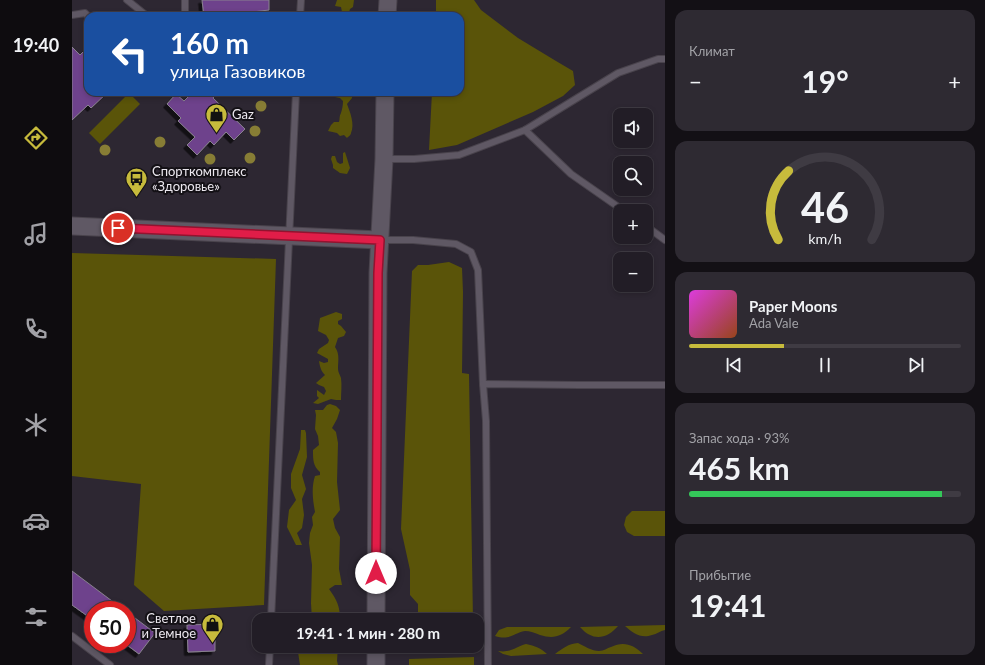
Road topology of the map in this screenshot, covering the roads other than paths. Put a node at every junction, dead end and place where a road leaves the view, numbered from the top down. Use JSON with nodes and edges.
{"nodes":[{"id":1,"x":126,"y":0,"type":"edge"},
{"id":2,"x":185,"y":0,"type":"edge"},
{"id":3,"x":301,"y":0,"type":"edge"},
{"id":4,"x":388,"y":0,"type":"edge"},
{"id":5,"x":142,"y":12,"type":"edge"},
{"id":6,"x":185,"y":12,"type":"edge"},
{"id":7,"x":300,"y":12,"type":"edge"},
{"id":8,"x":387,"y":12,"type":"edge"},
{"id":9,"x":84,"y":13,"type":"edge"},
{"id":10,"x":72,"y":15,"type":"edge"},
{"id":11,"x":665,"y":58,"type":"edge"},
{"id":12,"x":296,"y":96,"type":"edge"},
{"id":13,"x":385,"y":96,"type":"edge"},
{"id":14,"x":525,"y":130,"type":"junction"},
{"id":15,"x":384,"y":159,"type":"junction"},
{"id":16,"x":614,"y":204,"type":"edge"},
{"id":17,"x":72,"y":226,"type":"edge"},
{"id":18,"x":653,"y":231,"type":"edge"},
{"id":19,"x":289,"y":236,"type":"junction"},
{"id":20,"x":380,"y":240,"type":"junction"},
{"id":21,"x":665,"y":240,"type":"edge"},
{"id":22,"x":483,"y":384,"type":"junction"},
{"id":23,"x":665,"y":385,"type":"edge"},
{"id":24,"x":271,"y":613,"type":"edge"},
{"id":25,"x":376,"y":613,"type":"edge"},
{"id":26,"x":72,"y":636,"type":"edge"},
{"id":27,"x":270,"y":653,"type":"edge"},
{"id":28,"x":376,"y":653,"type":"edge"},
{"id":29,"x":110,"y":665,"type":"edge"},
{"id":30,"x":269,"y":665,"type":"edge"},
{"id":31,"x":376,"y":665,"type":"edge"},
{"id":32,"x":488,"y":665,"type":"edge"}],
"edges":[{"from":1,"to":5,"type":"lane"},
{"from":2,"to":6,"type":"lane"},
{"from":3,"to":7,"type":"lane"},
{"from":4,"to":8,"type":"main road"},
{"from":9,"to":10,"type":"lane"},
{"from":11,"to":14,"type":"lane"},
{"from":12,"to":19,"type":"lane"},
{"from":13,"to":15,"type":"main road"},
{"from":14,"to":15,"type":"lane"},
{"from":14,"to":16,"type":"lane"},
{"from":15,"to":20,"type":"main road"},
{"from":17,"to":19,"type":"main road"},
{"from":18,"to":21,"type":"lane"},
{"from":19,"to":20,"type":"main road"},
{"from":19,"to":24,"type":"lane"},
{"from":20,"to":22,"type":"lane"},
{"from":20,"to":25,"type":"main road"},
{"from":22,"to":23,"type":"lane"},
{"from":22,"to":32,"type":"lane"},
{"from":26,"to":29,"type":"lane"},
{"from":27,"to":30,"type":"lane"},
{"from":28,"to":31,"type":"main road"}]}
